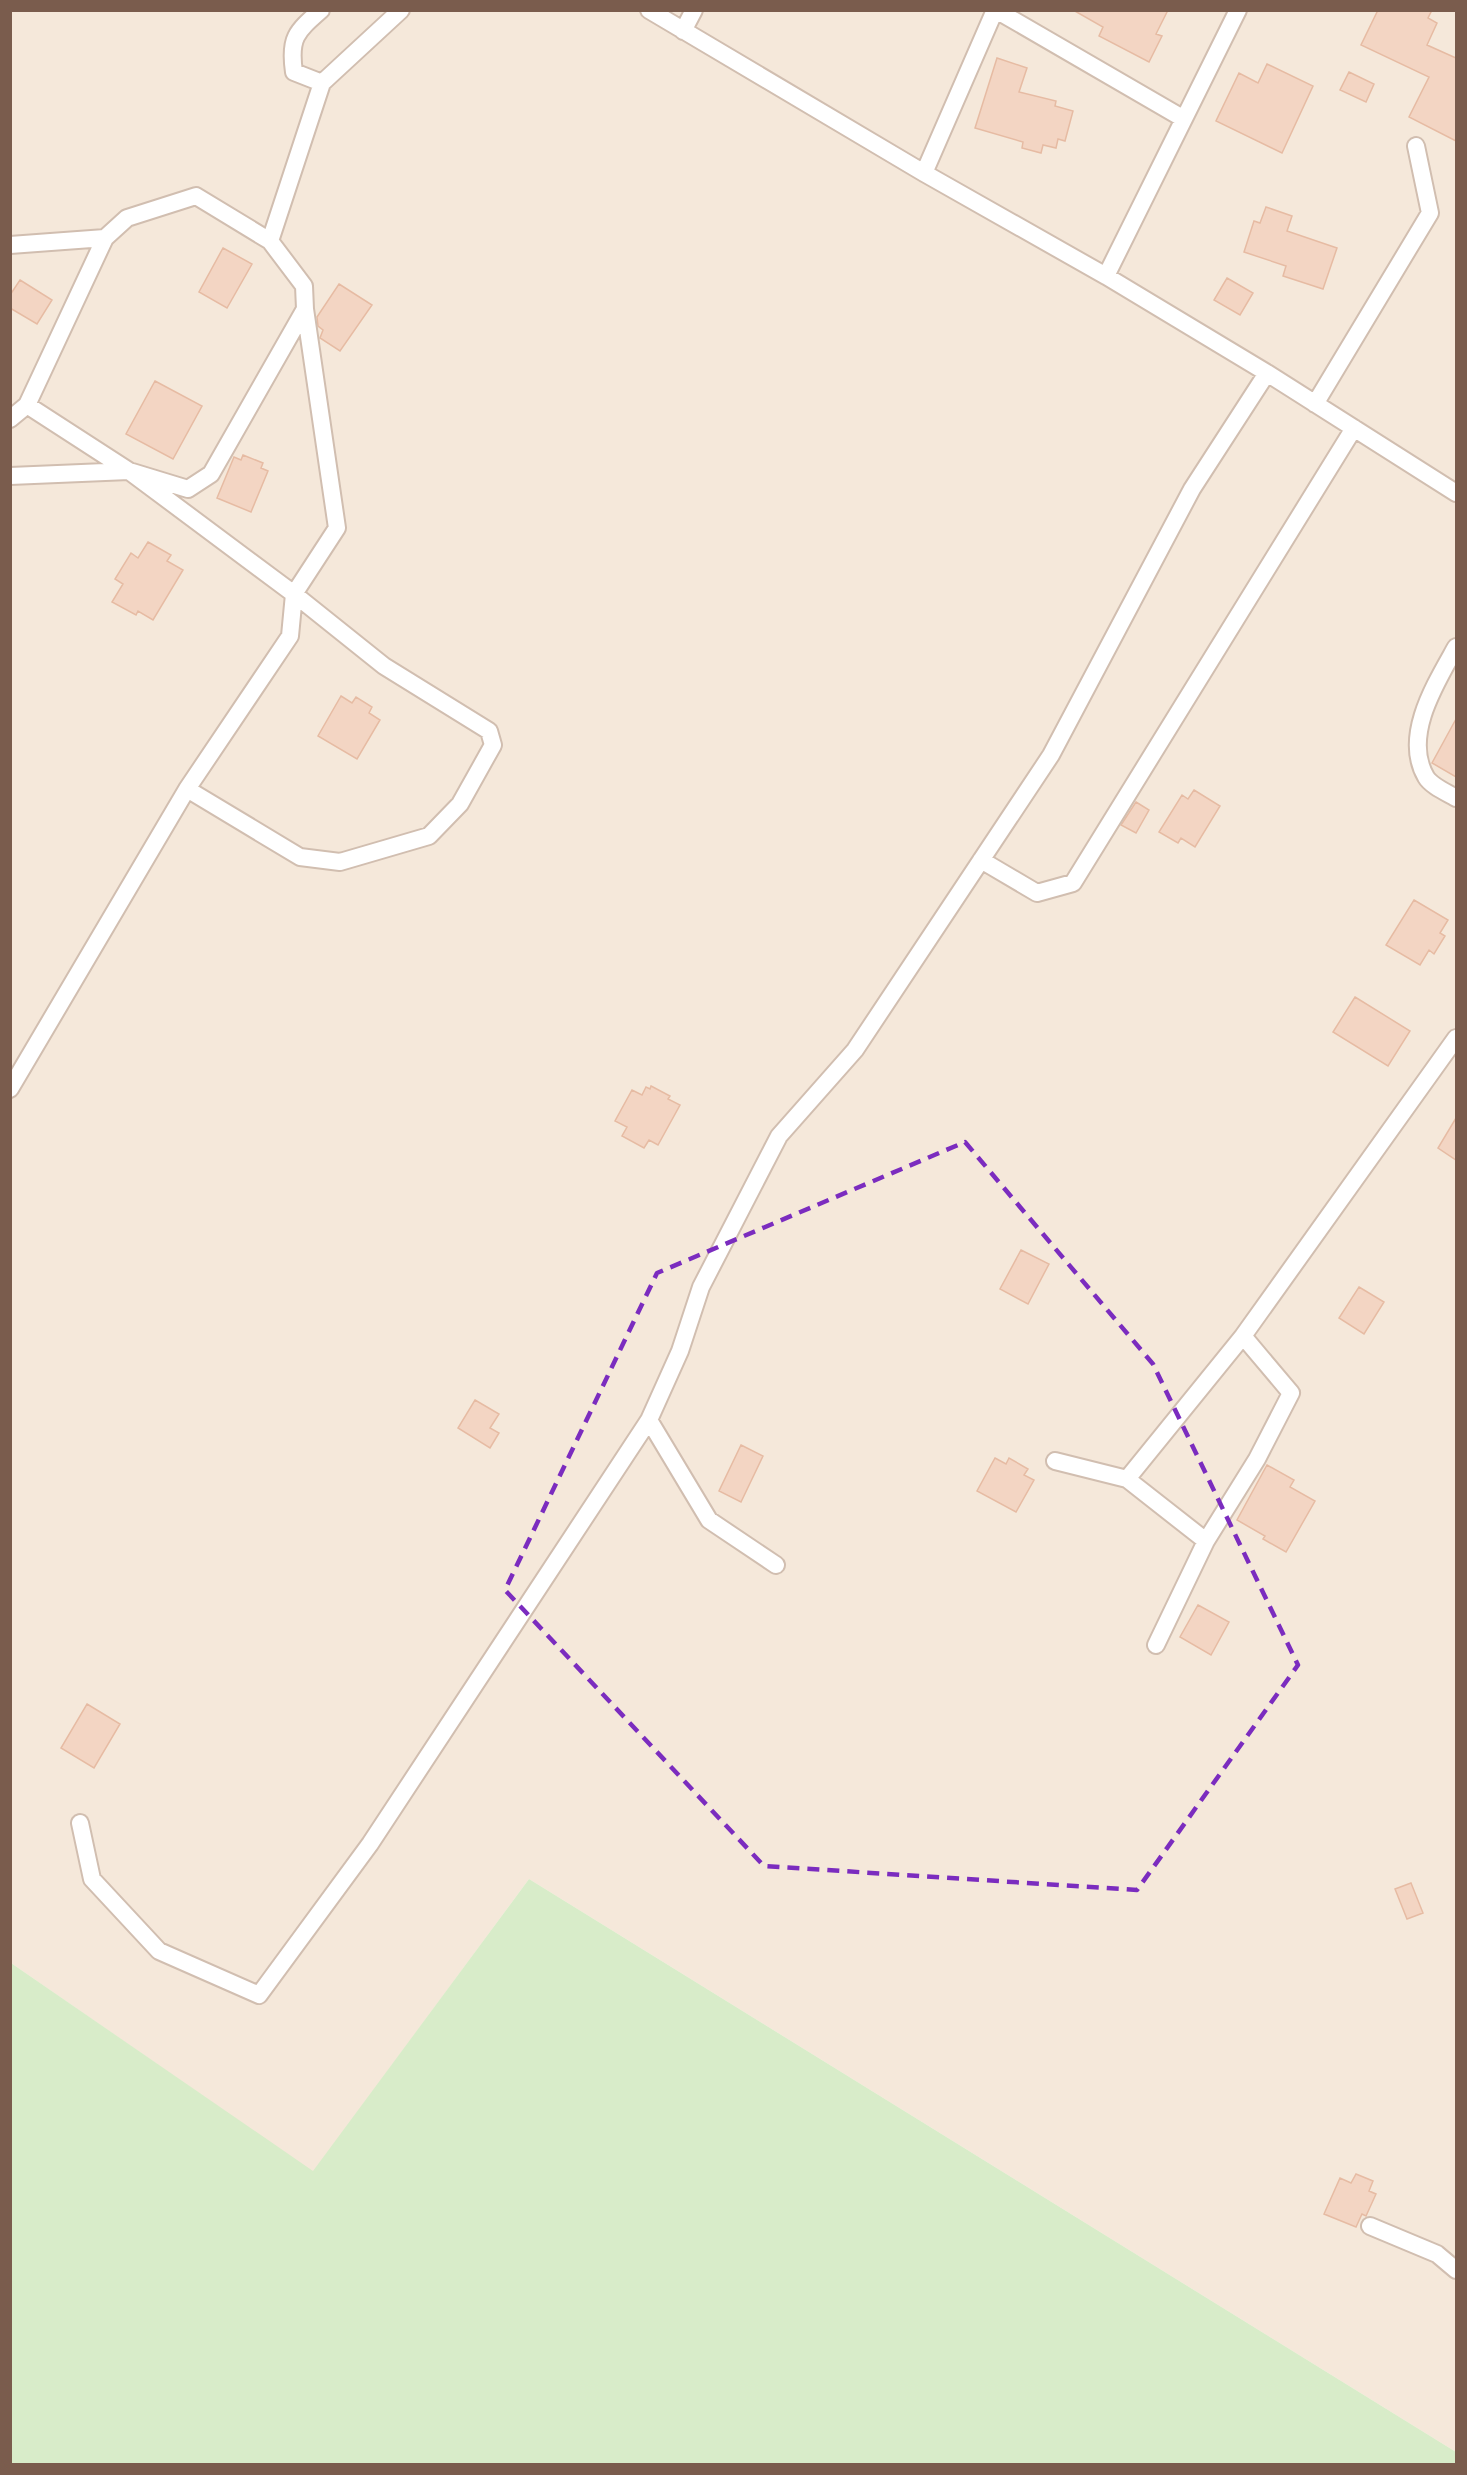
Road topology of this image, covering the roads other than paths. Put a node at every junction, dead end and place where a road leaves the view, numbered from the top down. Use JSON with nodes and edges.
{"nodes":[{"id":1,"x":321,"y":10,"type":"edge"},
{"id":2,"x":401,"y":10,"type":"edge"},
{"id":3,"x":648,"y":10,"type":"edge"},
{"id":4,"x":694,"y":10,"type":"edge"},
{"id":5,"x":995,"y":10,"type":"edge"},
{"id":6,"x":1238,"y":10,"type":"edge"},
{"id":7,"x":683,"y":31,"type":"junction"},
{"id":8,"x":322,"y":83,"type":"junction"},
{"id":9,"x":1184,"y":119,"type":"junction"},
{"id":10,"x":1416,"y":146,"type":"dead end"},
{"id":11,"x":924,"y":173,"type":"junction"},
{"id":12,"x":105,"y":238,"type":"junction"},
{"id":13,"x":270,"y":242,"type":"junction"},
{"id":14,"x":10,"y":245,"type":"edge"},
{"id":15,"x":1106,"y":276,"type":"junction"},
{"id":16,"x":305,"y":309,"type":"junction"},
{"id":17,"x":1267,"y":373,"type":"junction"},
{"id":18,"x":1315,"y":404,"type":"junction"},
{"id":19,"x":27,"y":405,"type":"junction"},
{"id":20,"x":10,"y":419,"type":"edge"},
{"id":21,"x":1354,"y":428,"type":"junction"},
{"id":22,"x":129,"y":471,"type":"junction"},
{"id":23,"x":10,"y":476,"type":"edge"},
{"id":24,"x":1456,"y":493,"type":"edge"},
{"id":25,"x":294,"y":594,"type":"junction"},
{"id":26,"x":1456,"y":647,"type":"edge"},
{"id":27,"x":187,"y":789,"type":"junction"},
{"id":28,"x":1456,"y":798,"type":"edge"},
{"id":29,"x":981,"y":860,"type":"junction"},
{"id":30,"x":1456,"y":1038,"type":"edge"},
{"id":31,"x":10,"y":1089,"type":"edge"},
{"id":32,"x":1243,"y":1336,"type":"junction"},
{"id":33,"x":649,"y":1420,"type":"junction"},
{"id":34,"x":1055,"y":1461,"type":"dead end"},
{"id":35,"x":1127,"y":1479,"type":"junction"},
{"id":36,"x":1206,"y":1541,"type":"junction"},
{"id":37,"x":776,"y":1565,"type":"dead end"},
{"id":38,"x":1156,"y":1645,"type":"dead end"},
{"id":39,"x":80,"y":1822,"type":"dead end"},
{"id":40,"x":1370,"y":2226,"type":"dead end"},
{"id":41,"x":1456,"y":2270,"type":"edge"}],
"edges":[{"from":1,"to":8,"type":"street"},
{"from":2,"to":8,"type":"street"},
{"from":3,"to":7,"type":"street"},
{"from":4,"to":7,"type":"street"},
{"from":5,"to":9,"type":"street"},
{"from":5,"to":11,"type":"street"},
{"from":6,"to":9,"type":"street"},
{"from":7,"to":11,"type":"street"},
{"from":8,"to":13,"type":"street"},
{"from":9,"to":15,"type":"street"},
{"from":10,"to":18,"type":"street"},
{"from":11,"to":15,"type":"street"},
{"from":12,"to":13,"type":"street"},
{"from":12,"to":14,"type":"street"},
{"from":12,"to":19,"type":"street"},
{"from":13,"to":16,"type":"street"},
{"from":15,"to":17,"type":"street"},
{"from":16,"to":22,"type":"street"},
{"from":16,"to":25,"type":"street"},
{"from":17,"to":18,"type":"street"},
{"from":17,"to":29,"type":"street"},
{"from":18,"to":21,"type":"street"},
{"from":19,"to":20,"type":"street"},
{"from":19,"to":22,"type":"street"},
{"from":21,"to":24,"type":"street"},
{"from":21,"to":29,"type":"street"},
{"from":22,"to":23,"type":"street"},
{"from":22,"to":25,"type":"street"},
{"from":25,"to":27,"type":"street"},
{"from":25,"to":27,"type":"street"},
{"from":26,"to":28,"type":"street"},
{"from":27,"to":31,"type":"street"},
{"from":29,"to":33,"type":"street"},
{"from":30,"to":32,"type":"street"},
{"from":32,"to":35,"type":"street"},
{"from":32,"to":36,"type":"street"},
{"from":33,"to":37,"type":"street"},
{"from":33,"to":39,"type":"street"},
{"from":34,"to":35,"type":"street"},
{"from":35,"to":36,"type":"street"},
{"from":36,"to":38,"type":"street"},
{"from":40,"to":41,"type":"street"}]}
